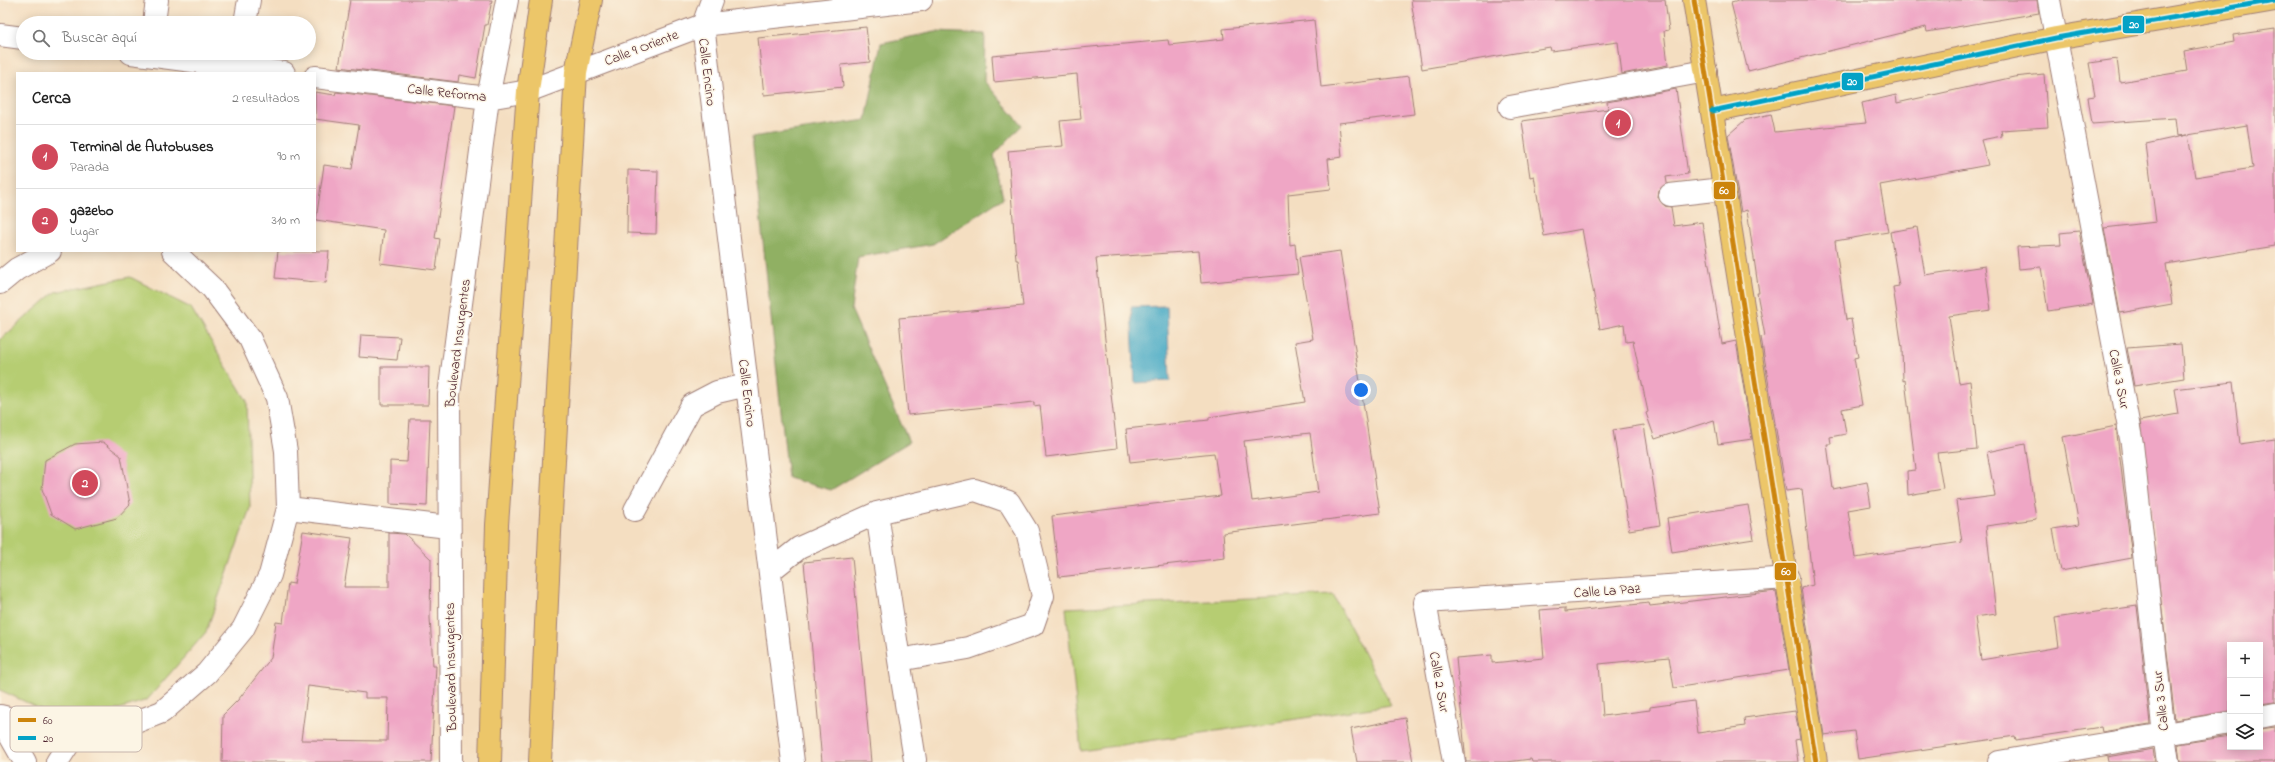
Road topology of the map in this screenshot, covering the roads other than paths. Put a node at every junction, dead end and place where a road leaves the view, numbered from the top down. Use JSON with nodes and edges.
{"nodes":[{"id":1,"x":157,"y":0,"type":"edge"},
{"id":2,"x":249,"y":0,"type":"edge"},
{"id":3,"x":507,"y":0,"type":"edge"},
{"id":4,"x":541,"y":0,"type":"edge"},
{"id":5,"x":591,"y":0,"type":"edge"},
{"id":6,"x":712,"y":0,"type":"edge"},
{"id":7,"x":921,"y":0,"type":"edge"},
{"id":8,"x":1694,"y":0,"type":"edge"},
{"id":9,"x":2049,"y":0,"type":"edge"},
{"id":10,"x":2275,"y":0,"type":"edge"},
{"id":11,"x":2248,"y":2,"type":"edge"},
{"id":12,"x":2211,"y":5,"type":"edge"},
{"id":13,"x":155,"y":16,"type":"edge"},
{"id":14,"x":246,"y":16,"type":"edge"},
{"id":15,"x":703,"y":25,"type":"junction"},
{"id":16,"x":0,"y":35,"type":"edge"},
{"id":17,"x":16,"y":37,"type":"edge"},
{"id":18,"x":2056,"y":38,"type":"junction"},
{"id":19,"x":240,"y":60,"type":"edge"},
{"id":20,"x":281,"y":72,"type":"edge"},
{"id":21,"x":576,"y":72,"type":"junction"},
{"id":22,"x":1706,"y":72,"type":"junction"},
{"id":23,"x":316,"y":77,"type":"edge"},
{"id":24,"x":528,"y":91,"type":"junction"},
{"id":25,"x":488,"y":98,"type":"junction"},
{"id":26,"x":1510,"y":107,"type":"dead end"},
{"id":27,"x":1712,"y":111,"type":"junction"},
{"id":28,"x":1723,"y":189,"type":"junction"},
{"id":29,"x":1670,"y":195,"type":"dead end"},
{"id":30,"x":48,"y":252,"type":"edge"},
{"id":31,"x":174,"y":252,"type":"edge"},
{"id":32,"x":0,"y":283,"type":"edge"},
{"id":33,"x":747,"y":385,"type":"junction"},
{"id":34,"x":288,"y":508,"type":"junction"},
{"id":35,"x":635,"y":510,"type":"dead end"},
{"id":36,"x":877,"y":513,"type":"junction"},
{"id":37,"x":448,"y":527,"type":"junction"},
{"id":38,"x":770,"y":571,"type":"junction"},
{"id":39,"x":1788,"y":578,"type":"junction"},
{"id":40,"x":1425,"y":602,"type":"joint"},
{"id":41,"x":899,"y":660,"type":"junction"},
{"id":42,"x":2275,"y":714,"type":"edge"},
{"id":43,"x":2263,"y":716,"type":"edge"},
{"id":44,"x":0,"y":717,"type":"edge"},
{"id":45,"x":10,"y":719,"type":"edge"},
{"id":46,"x":142,"y":720,"type":"edge"},
{"id":47,"x":2227,"y":723,"type":"edge"},
{"id":48,"x":10,"y":735,"type":"edge"},
{"id":49,"x":2164,"y":735,"type":"junction"},
{"id":50,"x":19,"y":752,"type":"edge"},
{"id":51,"x":63,"y":752,"type":"edge"},
{"id":52,"x":915,"y":760,"type":"dead end"},
{"id":53,"x":25,"y":762,"type":"edge"},
{"id":54,"x":57,"y":762,"type":"edge"},
{"id":55,"x":451,"y":762,"type":"edge"},
{"id":56,"x":490,"y":762,"type":"edge"},
{"id":57,"x":540,"y":762,"type":"edge"},
{"id":58,"x":793,"y":762,"type":"edge"},
{"id":59,"x":1454,"y":762,"type":"edge"},
{"id":60,"x":1816,"y":762,"type":"edge"},
{"id":61,"x":1999,"y":762,"type":"edge"},
{"id":62,"x":2168,"y":762,"type":"edge"}],
"edges":[{"from":1,"to":13,"type":"street"},
{"from":2,"to":14,"type":"street"},
{"from":3,"to":25,"type":"street","name":"Boulevard Insurgentes"},
{"from":4,"to":24,"type":"main road"},
{"from":5,"to":21,"type":"main road"},
{"from":6,"to":15,"type":"street"},
{"from":7,"to":15,"type":"street","name":"Calle 9 Oriente"},
{"from":8,"to":22,"type":"main road"},
{"from":9,"to":18,"type":"street","name":"Calle 3 Sur"},
{"from":10,"to":11,"type":"main road"},
{"from":11,"to":12,"type":"main road"},
{"from":12,"to":18,"type":"main road"},
{"from":15,"to":21,"type":"street","name":"Calle 9 Oriente"},
{"from":15,"to":33,"type":"street","name":"Calle Encino"},
{"from":16,"to":17,"type":"street"},
{"from":18,"to":27,"type":"main road"},
{"from":18,"to":49,"type":"street","name":"Calle 3 Sur"},
{"from":19,"to":20,"type":"street"},
{"from":21,"to":24,"type":"street","name":"Calle Reforma"},
{"from":21,"to":57,"type":"main road"},
{"from":22,"to":26,"type":"street"},
{"from":22,"to":27,"type":"main road"},
{"from":23,"to":25,"type":"street","name":"Calle Reforma"},
{"from":24,"to":25,"type":"street","name":"Calle Reforma"},
{"from":24,"to":56,"type":"main road"},
{"from":25,"to":37,"type":"street","name":"Boulevard Insurgentes"},
{"from":27,"to":28,"type":"main road"},
{"from":28,"to":29,"type":"street"},
{"from":28,"to":39,"type":"main road"},
{"from":30,"to":32,"type":"street"},
{"from":31,"to":34,"type":"street"},
{"from":33,"to":35,"type":"street"},
{"from":33,"to":38,"type":"street","name":"Calle Encino"},
{"from":34,"to":37,"type":"street"},
{"from":34,"to":46,"type":"street"},
{"from":36,"to":38,"type":"street"},
{"from":36,"to":41,"type":"street"},
{"from":36,"to":41,"type":"street"},
{"from":37,"to":55,"type":"street","name":"Boulevard Insurgentes"},
{"from":38,"to":58,"type":"street","name":"Calle Encino"},
{"from":39,"to":40,"type":"street","name":"Calle La Paz"},
{"from":39,"to":60,"type":"main road"},
{"from":40,"to":59,"type":"street","name":"Calle 2 Sur"},
{"from":41,"to":52,"type":"street"},
{"from":42,"to":43,"type":"street"},
{"from":44,"to":45,"type":"street"},
{"from":44,"to":48,"type":"street"},
{"from":47,"to":49,"type":"street"},
{"from":49,"to":61,"type":"street"},
{"from":49,"to":62,"type":"street","name":"Calle 3 Sur"},
{"from":50,"to":53,"type":"street"},
{"from":51,"to":54,"type":"street"}]}
